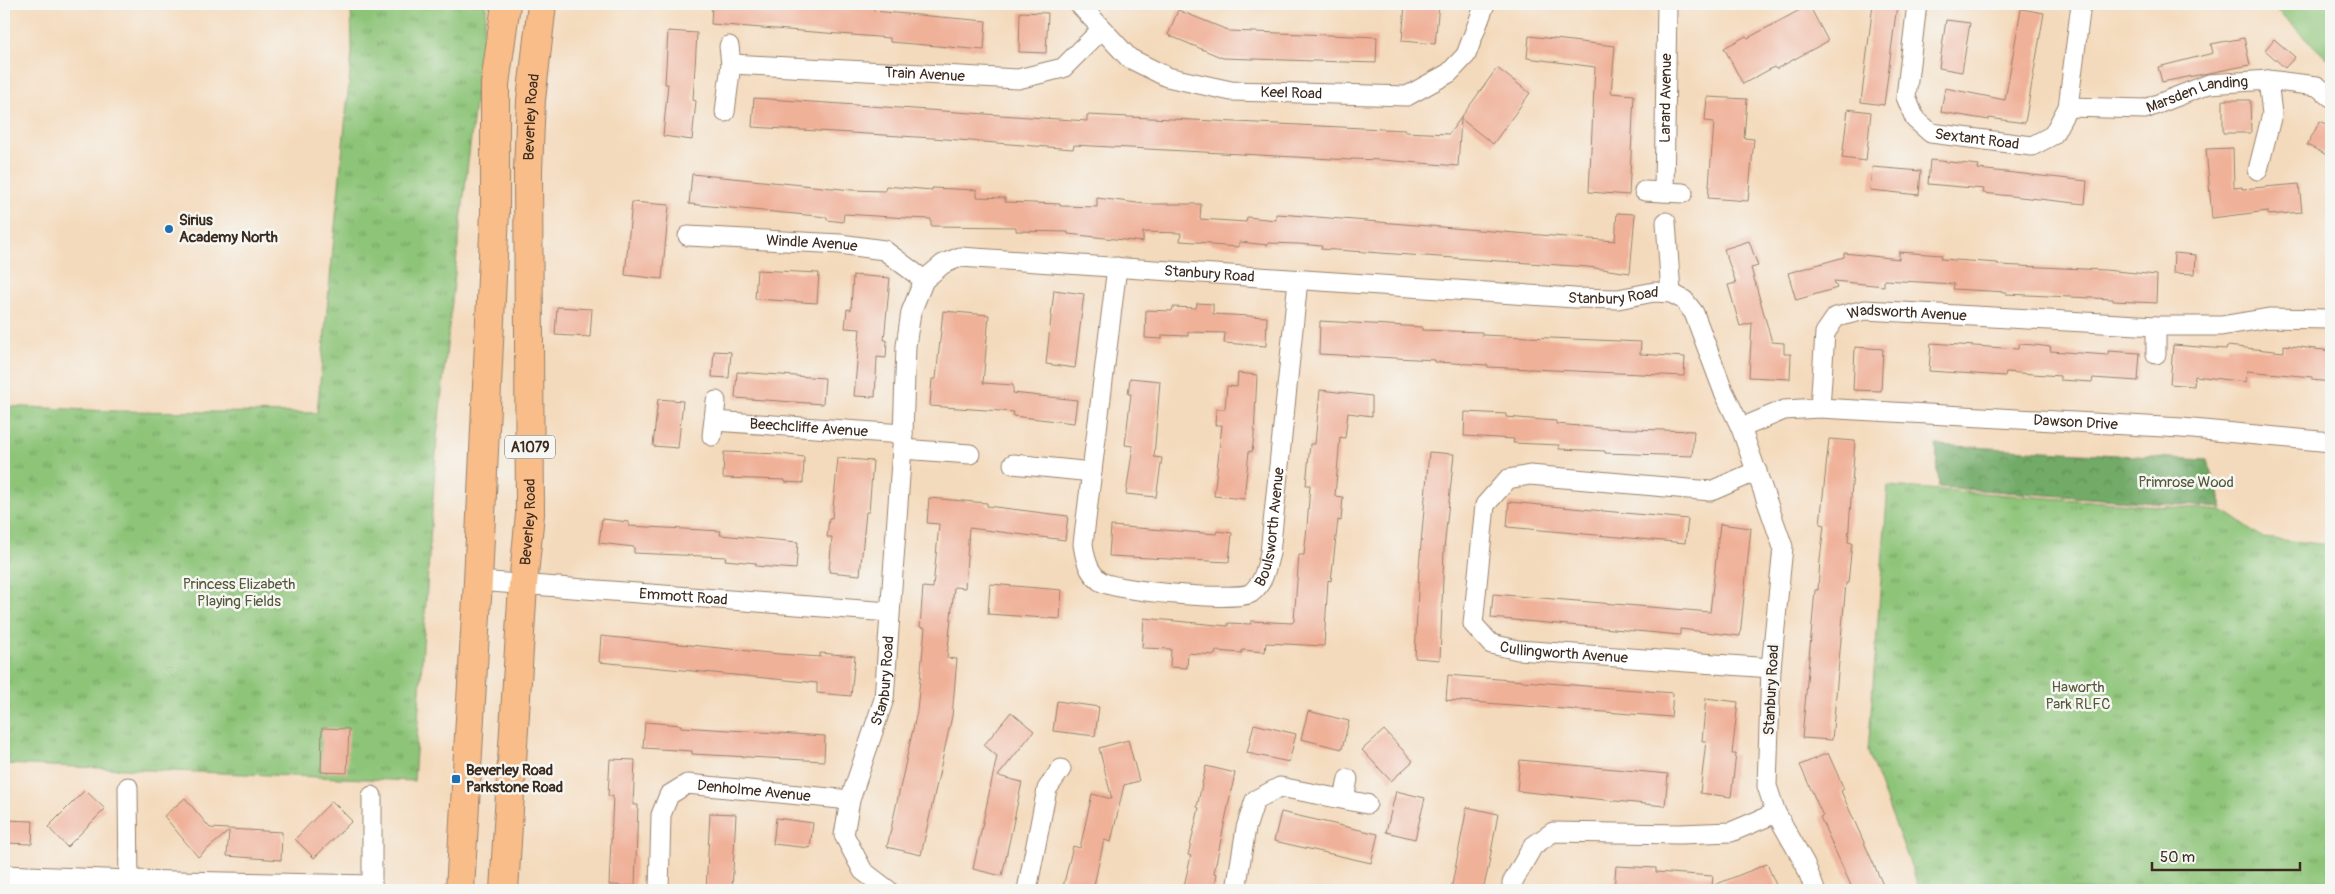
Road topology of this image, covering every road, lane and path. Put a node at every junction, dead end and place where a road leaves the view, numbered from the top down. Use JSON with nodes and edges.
{"nodes":[{"id":1,"x":506,"y":4,"type":"edge"},
{"id":2,"x":542,"y":4,"type":"edge"},
{"id":3,"x":1080,"y":4,"type":"edge"},
{"id":4,"x":1484,"y":4,"type":"edge"},
{"id":5,"x":1667,"y":4,"type":"edge"},
{"id":6,"x":1917,"y":4,"type":"edge"},
{"id":7,"x":2081,"y":4,"type":"edge"},
{"id":8,"x":1101,"y":30,"type":"junction"},
{"id":9,"x":2268,"y":80,"type":"junction"},
{"id":10,"x":2331,"y":97,"type":"edge"},
{"id":11,"x":2068,"y":107,"type":"junction"},
{"id":12,"x":724,"y":112,"type":"dead end"},
{"id":13,"x":2258,"y":170,"type":"dead end"},
{"id":14,"x":1644,"y":191,"type":"dead end"},
{"id":15,"x":1664,"y":192,"type":"junction"},
{"id":16,"x":1683,"y":193,"type":"dead end"},
{"id":17,"x":1666,"y":222,"type":"dead end"},
{"id":18,"x":688,"y":236,"type":"dead end"},
{"id":19,"x":1117,"y":267,"type":"junction"},
{"id":20,"x":924,"y":280,"type":"junction"},
{"id":21,"x":1298,"y":280,"type":"junction"},
{"id":22,"x":1671,"y":293,"type":"junction"},
{"id":23,"x":2331,"y":319,"type":"edge"},
{"id":24,"x":2156,"y":326,"type":"junction"},
{"id":25,"x":2156,"y":354,"type":"dead end"},
{"id":26,"x":716,"y":401,"type":"dead end"},
{"id":27,"x":1820,"y":408,"type":"junction"},
{"id":28,"x":1741,"y":428,"type":"junction"},
{"id":29,"x":903,"y":441,"type":"junction"},
{"id":30,"x":2331,"y":442,"type":"edge"},
{"id":31,"x":970,"y":454,"type":"dead end"},
{"id":32,"x":1013,"y":464,"type":"dead end"},
{"id":33,"x":1757,"y":471,"type":"junction"},
{"id":34,"x":1092,"y":472,"type":"junction"},
{"id":35,"x":478,"y":581,"type":"junction"},
{"id":36,"x":523,"y":585,"type":"junction"},
{"id":37,"x":889,"y":612,"type":"junction"},
{"id":38,"x":1771,"y":668,"type":"junction"},
{"id":39,"x":1061,"y":769,"type":"dead end"},
{"id":40,"x":1348,"y":779,"type":"dead end"},
{"id":41,"x":128,"y":787,"type":"dead end"},
{"id":42,"x":372,"y":796,"type":"dead end"},
{"id":43,"x":1344,"y":799,"type":"junction"},
{"id":44,"x":850,"y":800,"type":"junction"},
{"id":45,"x":1367,"y":804,"type":"dead end"},
{"id":46,"x":1776,"y":813,"type":"junction"},
{"id":47,"x":4,"y":875,"type":"edge"},
{"id":48,"x":129,"y":885,"type":"edge"},
{"id":49,"x":372,"y":888,"type":"edge"},
{"id":50,"x":460,"y":890,"type":"edge"},
{"id":51,"x":504,"y":890,"type":"edge"},
{"id":52,"x":659,"y":890,"type":"edge"},
{"id":53,"x":888,"y":890,"type":"edge"},
{"id":54,"x":1027,"y":890,"type":"edge"},
{"id":55,"x":1236,"y":890,"type":"edge"},
{"id":56,"x":1512,"y":890,"type":"edge"},
{"id":57,"x":1815,"y":890,"type":"edge"}],
"edges":[{"from":1,"to":35,"type":"main road","number":"A1079"},
{"from":2,"to":36,"type":"main road","name":"Beverley Road","number":"A1079"},
{"from":3,"to":8,"type":"street","name":"Keel Road"},
{"from":4,"to":8,"type":"street","name":"Keel Road"},
{"from":5,"to":15,"type":"street","name":"Larard Avenue"},
{"from":6,"to":11,"type":"street","name":"Sextant Road"},
{"from":7,"to":11,"type":"street","name":"Sextant Road"},
{"from":8,"to":12,"type":"street","name":"Train Avenue"},
{"from":9,"to":10,"type":"street","name":"Marsden Landing"},
{"from":9,"to":11,"type":"street","name":"Marsden Landing"},
{"from":9,"to":13,"type":"street","name":"Marsden Landing"},
{"from":14,"to":15,"type":"street"},
{"from":15,"to":16,"type":"street"},
{"from":17,"to":22,"type":"street","name":"Stanbury Road"},
{"from":18,"to":20,"type":"street","name":"Windle Avenue"},
{"from":19,"to":20,"type":"street","name":"Stanbury Road"},
{"from":19,"to":21,"type":"street","name":"Stanbury Road"},
{"from":19,"to":34,"type":"street","name":"Boulsworth Avenue"},
{"from":20,"to":29,"type":"street","name":"Stanbury Road"},
{"from":21,"to":22,"type":"street","name":"Stanbury Road"},
{"from":21,"to":34,"type":"street","name":"Boulsworth Avenue"},
{"from":22,"to":28,"type":"street","name":"Stanbury Road"},
{"from":23,"to":24,"type":"street","name":"Wadsworth Avenue"},
{"from":24,"to":25,"type":"street"},
{"from":24,"to":27,"type":"street","name":"Wadsworth Avenue"},
{"from":26,"to":29,"type":"street","name":"Beechcliffe Avenue"},
{"from":27,"to":28,"type":"street"},
{"from":27,"to":30,"type":"street","name":"Dawson Drive"},
{"from":28,"to":33,"type":"street","name":"Stanbury Road"},
{"from":29,"to":31,"type":"street"},
{"from":29,"to":37,"type":"street","name":"Stanbury Road"},
{"from":32,"to":34,"type":"street"},
{"from":33,"to":38,"type":"street","name":"Stanbury Road"},
{"from":33,"to":38,"type":"street","name":"Cullingworth Avenue"},
{"from":35,"to":36,"type":"street","name":"Emmott Road"},
{"from":35,"to":50,"type":"main road","number":"A1079"},
{"from":36,"to":37,"type":"street","name":"Emmott Road"},
{"from":36,"to":51,"type":"main road","name":"Beverley Road","number":"A1079"},
{"from":37,"to":44,"type":"street","name":"Stanbury Road"},
{"from":38,"to":46,"type":"street","name":"Stanbury Road"},
{"from":39,"to":54,"type":"street"},
{"from":40,"to":43,"type":"street"},
{"from":41,"to":48,"type":"street"},
{"from":42,"to":49,"type":"street"},
{"from":43,"to":45,"type":"street"},
{"from":43,"to":55,"type":"street"},
{"from":44,"to":52,"type":"street","name":"Denholme Avenue"},
{"from":44,"to":53,"type":"street","name":"Stanbury Road"},
{"from":46,"to":56,"type":"street"},
{"from":46,"to":57,"type":"street","name":"Stanbury Road"},
{"from":47,"to":48,"type":"street"},
{"from":48,"to":49,"type":"street"}]}
